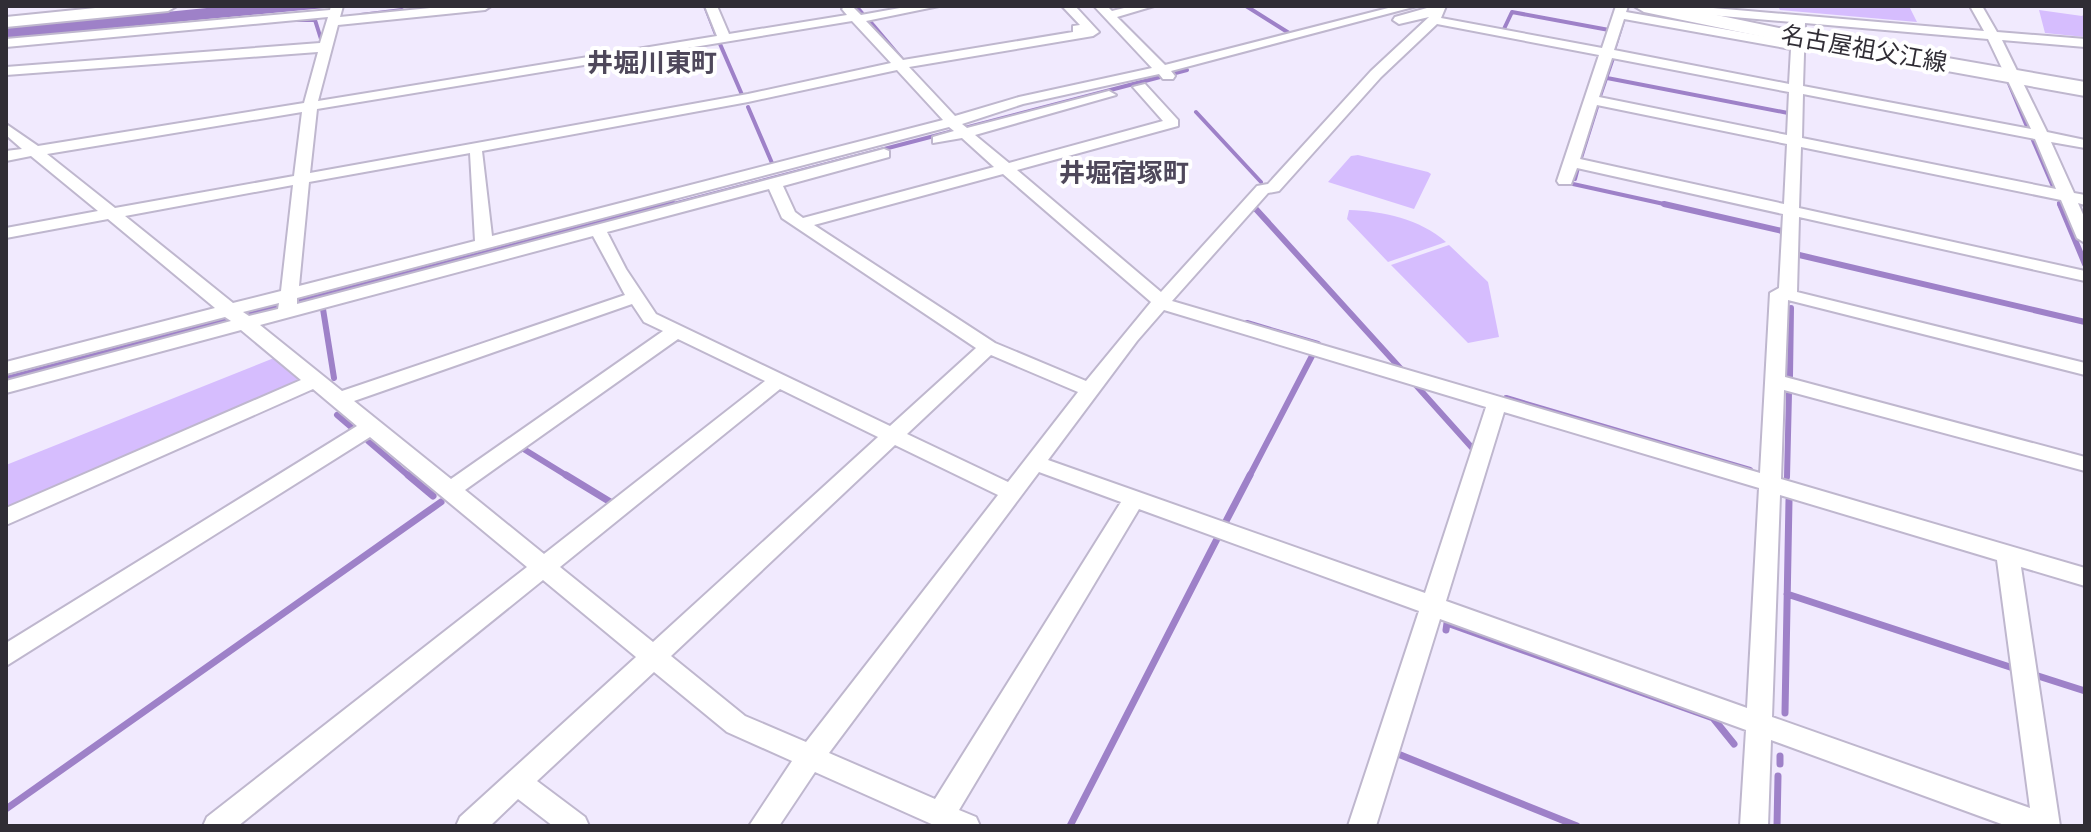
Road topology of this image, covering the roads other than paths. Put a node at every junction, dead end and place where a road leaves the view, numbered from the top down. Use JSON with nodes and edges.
{"nodes":[{"id":1,"x":168,"y":6,"type":"edge"},
{"id":2,"x":485,"y":6,"type":"edge"},
{"id":3,"x":729,"y":6,"type":"edge"},
{"id":4,"x":845,"y":6,"type":"edge"},
{"id":5,"x":933,"y":6,"type":"edge"},
{"id":6,"x":1068,"y":6,"type":"edge"},
{"id":7,"x":1126,"y":6,"type":"edge"},
{"id":8,"x":1148,"y":6,"type":"edge"},
{"id":9,"x":1411,"y":6,"type":"edge"},
{"id":10,"x":1644,"y":6,"type":"edge"},
{"id":11,"x":1976,"y":6,"type":"edge"},
{"id":12,"x":712,"y":7,"type":"edge"},
{"id":13,"x":98,"y":9,"type":"edge"},
{"id":14,"x":1104,"y":10,"type":"edge"},
{"id":15,"x":1440,"y":10,"type":"edge"},
{"id":16,"x":1621,"y":10,"type":"edge"},
{"id":17,"x":335,"y":12,"type":"edge"},
{"id":18,"x":856,"y":18,"type":"junction"},
{"id":19,"x":6,"y":22,"type":"edge"},
{"id":20,"x":1798,"y":34,"type":"junction"},
{"id":21,"x":1994,"y":34,"type":"junction"},
{"id":22,"x":725,"y":39,"type":"junction"},
{"id":23,"x":6,"y":43,"type":"edge"},
{"id":24,"x":2085,"y":43,"type":"edge"},
{"id":25,"x":326,"y":47,"type":"junction"},
{"id":26,"x":1607,"y":53,"type":"junction"},
{"id":27,"x":898,"y":63,"type":"junction"},
{"id":28,"x":6,"y":71,"type":"edge"},
{"id":29,"x":1166,"y":74,"type":"junction"},
{"id":30,"x":2014,"y":76,"type":"junction"},
{"id":31,"x":1140,"y":87,"type":"junction"},
{"id":32,"x":1796,"y":89,"type":"junction"},
{"id":33,"x":2085,"y":89,"type":"edge"},
{"id":34,"x":1591,"y":100,"type":"junction"},
{"id":35,"x":310,"y":106,"type":"junction"},
{"id":36,"x":6,"y":128,"type":"edge"},
{"id":37,"x":958,"y":128,"type":"junction"},
{"id":38,"x":2040,"y":135,"type":"junction"},
{"id":39,"x":540,"y":139,"type":"junction"},
{"id":40,"x":1794,"y":141,"type":"junction"},
{"id":41,"x":2085,"y":144,"type":"edge"},
{"id":42,"x":34,"y":151,"type":"junction"},
{"id":43,"x":477,"y":154,"type":"junction"},
{"id":44,"x":6,"y":156,"type":"edge"},
{"id":45,"x":1571,"y":162,"type":"junction"},
{"id":46,"x":1005,"y":168,"type":"junction"},
{"id":47,"x":1565,"y":181,"type":"dead end"},
{"id":48,"x":301,"y":182,"type":"junction"},
{"id":49,"x":774,"y":183,"type":"junction"},
{"id":50,"x":2067,"y":197,"type":"junction"},
{"id":51,"x":2085,"y":200,"type":"edge"},
{"id":52,"x":1791,"y":211,"type":"junction"},
{"id":53,"x":115,"y":216,"type":"junction"},
{"id":54,"x":800,"y":224,"type":"junction"},
{"id":55,"x":598,"y":230,"type":"junction"},
{"id":56,"x":6,"y":236,"type":"edge"},
{"id":57,"x":2085,"y":238,"type":"edge"},
{"id":58,"x":484,"y":244,"type":"junction"},
{"id":59,"x":2085,"y":276,"type":"edge"},
{"id":60,"x":1788,"y":295,"type":"junction"},
{"id":61,"x":636,"y":297,"type":"junction"},
{"id":62,"x":1160,"y":302,"type":"junction"},
{"id":63,"x":288,"y":304,"type":"junction"},
{"id":64,"x":240,"y":317,"type":"junction"},
{"id":65,"x":676,"y":331,"type":"junction"},
{"id":66,"x":988,"y":347,"type":"junction"},
{"id":67,"x":6,"y":368,"type":"edge"},
{"id":68,"x":2085,"y":369,"type":"edge"},
{"id":69,"x":317,"y":380,"type":"junction"},
{"id":70,"x":779,"y":380,"type":"junction"},
{"id":71,"x":1775,"y":381,"type":"junction"},
{"id":72,"x":6,"y":387,"type":"edge"},
{"id":73,"x":1089,"y":389,"type":"junction"},
{"id":74,"x":340,"y":399,"type":"junction"},
{"id":75,"x":1497,"y":403,"type":"junction"},
{"id":76,"x":373,"y":426,"type":"junction"},
{"id":77,"x":891,"y":434,"type":"junction"},
{"id":78,"x":1033,"y":462,"type":"junction"},
{"id":79,"x":2085,"y":464,"type":"edge"},
{"id":80,"x":1771,"y":484,"type":"junction"},
{"id":81,"x":450,"y":490,"type":"junction"},
{"id":82,"x":1010,"y":492,"type":"junction"},
{"id":83,"x":1134,"y":499,"type":"junction"},
{"id":84,"x":6,"y":517,"type":"edge"},
{"id":85,"x":2008,"y":554,"type":"junction"},
{"id":86,"x":542,"y":568,"type":"junction"},
{"id":87,"x":2085,"y":577,"type":"edge"},
{"id":88,"x":1432,"y":607,"type":"junction"},
{"id":89,"x":6,"y":656,"type":"edge"},
{"id":90,"x":651,"y":657,"type":"junction"},
{"id":91,"x":1759,"y":725,"type":"junction"},
{"id":92,"x":811,"y":756,"type":"junction"},
{"id":93,"x":517,"y":782,"type":"junction"},
{"id":94,"x":954,"y":821,"type":"edge"},
{"id":95,"x":217,"y":826,"type":"edge"},
{"id":96,"x":470,"y":826,"type":"edge"},
{"id":97,"x":575,"y":826,"type":"edge"},
{"id":98,"x":763,"y":826,"type":"edge"},
{"id":99,"x":1362,"y":826,"type":"edge"},
{"id":100,"x":1754,"y":826,"type":"edge"},
{"id":101,"x":2044,"y":826,"type":"edge"}],
"edges":[{"from":1,"to":13,"type":"main road"},
{"from":2,"to":17,"type":"street"},
{"from":3,"to":12,"type":"street"},
{"from":4,"to":18,"type":"street"},
{"from":5,"to":18,"type":"street"},
{"from":6,"to":27,"type":"street"},
{"from":7,"to":14,"type":"street"},
{"from":8,"to":14,"type":"street"},
{"from":9,"to":29,"type":"street"},
{"from":10,"to":20,"type":"main road","name":"名古屋祖父江線"},
{"from":11,"to":21,"type":"street"},
{"from":12,"to":22,"type":"street"},
{"from":13,"to":19,"type":"main road"},
{"from":14,"to":29,"type":"street"},
{"from":15,"to":26,"type":"street"},
{"from":15,"to":29,"type":"street"},
{"from":15,"to":62,"type":"street"},
{"from":16,"to":20,"type":"street"},
{"from":16,"to":26,"type":"street"},
{"from":17,"to":23,"type":"street"},
{"from":17,"to":25,"type":"street"},
{"from":18,"to":22,"type":"street"},
{"from":18,"to":27,"type":"street"},
{"from":20,"to":21,"type":"street"},
{"from":20,"to":30,"type":"main road","name":"名古屋祖父江線"},
{"from":20,"to":32,"type":"street"},
{"from":21,"to":24,"type":"street"},
{"from":21,"to":30,"type":"street"},
{"from":22,"to":35,"type":"street"},
{"from":25,"to":28,"type":"street"},
{"from":25,"to":35,"type":"street"},
{"from":26,"to":32,"type":"street"},
{"from":26,"to":34,"type":"street"},
{"from":27,"to":37,"type":"street"},
{"from":27,"to":39,"type":"street"},
{"from":29,"to":31,"type":"street"},
{"from":29,"to":37,"type":"street"},
{"from":30,"to":33,"type":"main road","name":"名古屋祖父江線"},
{"from":30,"to":38,"type":"street"},
{"from":31,"to":37,"type":"street"},
{"from":31,"to":46,"type":"street"},
{"from":32,"to":38,"type":"street"},
{"from":32,"to":40,"type":"street"},
{"from":34,"to":40,"type":"street"},
{"from":34,"to":45,"type":"street"},
{"from":35,"to":42,"type":"street"},
{"from":35,"to":48,"type":"street"},
{"from":36,"to":42,"type":"street"},
{"from":37,"to":46,"type":"street"},
{"from":37,"to":49,"type":"street"},
{"from":37,"to":58,"type":"street"},
{"from":38,"to":41,"type":"street"},
{"from":38,"to":50,"type":"street"},
{"from":39,"to":43,"type":"street"},
{"from":39,"to":48,"type":"street"},
{"from":40,"to":50,"type":"street"},
{"from":40,"to":52,"type":"street"},
{"from":42,"to":44,"type":"street"},
{"from":42,"to":53,"type":"street"},
{"from":43,"to":48,"type":"street"},
{"from":43,"to":58,"type":"street"},
{"from":45,"to":47,"type":"street"},
{"from":45,"to":52,"type":"street"},
{"from":46,"to":54,"type":"street"},
{"from":46,"to":62,"type":"street"},
{"from":48,"to":53,"type":"street"},
{"from":48,"to":63,"type":"street"},
{"from":49,"to":54,"type":"street"},
{"from":49,"to":55,"type":"street"},
{"from":50,"to":51,"type":"street"},
{"from":50,"to":57,"type":"street"},
{"from":52,"to":59,"type":"street"},
{"from":52,"to":60,"type":"street"},
{"from":53,"to":56,"type":"street"},
{"from":53,"to":64,"type":"street"},
{"from":54,"to":66,"type":"street"},
{"from":55,"to":61,"type":"street"},
{"from":55,"to":63,"type":"street"},
{"from":58,"to":63,"type":"street"},
{"from":60,"to":68,"type":"street"},
{"from":60,"to":71,"type":"street"},
{"from":61,"to":65,"type":"street"},
{"from":61,"to":74,"type":"street"},
{"from":62,"to":73,"type":"street"},
{"from":62,"to":75,"type":"street"},
{"from":63,"to":64,"type":"street"},
{"from":64,"to":67,"type":"street"},
{"from":64,"to":69,"type":"street"},
{"from":64,"to":72,"type":"street"},
{"from":65,"to":70,"type":"street"},
{"from":65,"to":81,"type":"street"},
{"from":66,"to":73,"type":"street"},
{"from":66,"to":77,"type":"street"},
{"from":69,"to":74,"type":"street"},
{"from":69,"to":84,"type":"street"},
{"from":70,"to":77,"type":"street"},
{"from":70,"to":86,"type":"street"},
{"from":71,"to":79,"type":"street"},
{"from":71,"to":80,"type":"street"},
{"from":73,"to":78,"type":"street"},
{"from":74,"to":76,"type":"street"},
{"from":75,"to":80,"type":"street"},
{"from":75,"to":88,"type":"street"},
{"from":76,"to":81,"type":"street"},
{"from":76,"to":89,"type":"street"},
{"from":77,"to":82,"type":"street"},
{"from":77,"to":90,"type":"street"},
{"from":78,"to":82,"type":"street"},
{"from":78,"to":83,"type":"street"},
{"from":80,"to":85,"type":"street"},
{"from":80,"to":91,"type":"street"},
{"from":81,"to":86,"type":"street"},
{"from":82,"to":92,"type":"street"},
{"from":83,"to":88,"type":"street"},
{"from":83,"to":94,"type":"street"},
{"from":85,"to":87,"type":"street"},
{"from":85,"to":101,"type":"street"},
{"from":86,"to":90,"type":"street"},
{"from":86,"to":95,"type":"street"},
{"from":88,"to":91,"type":"street"},
{"from":88,"to":99,"type":"street"},
{"from":90,"to":92,"type":"street"},
{"from":90,"to":93,"type":"street"},
{"from":91,"to":100,"type":"street"},
{"from":91,"to":101,"type":"street"},
{"from":92,"to":94,"type":"street"},
{"from":92,"to":98,"type":"street"},
{"from":93,"to":96,"type":"street"},
{"from":93,"to":97,"type":"street"}]}
